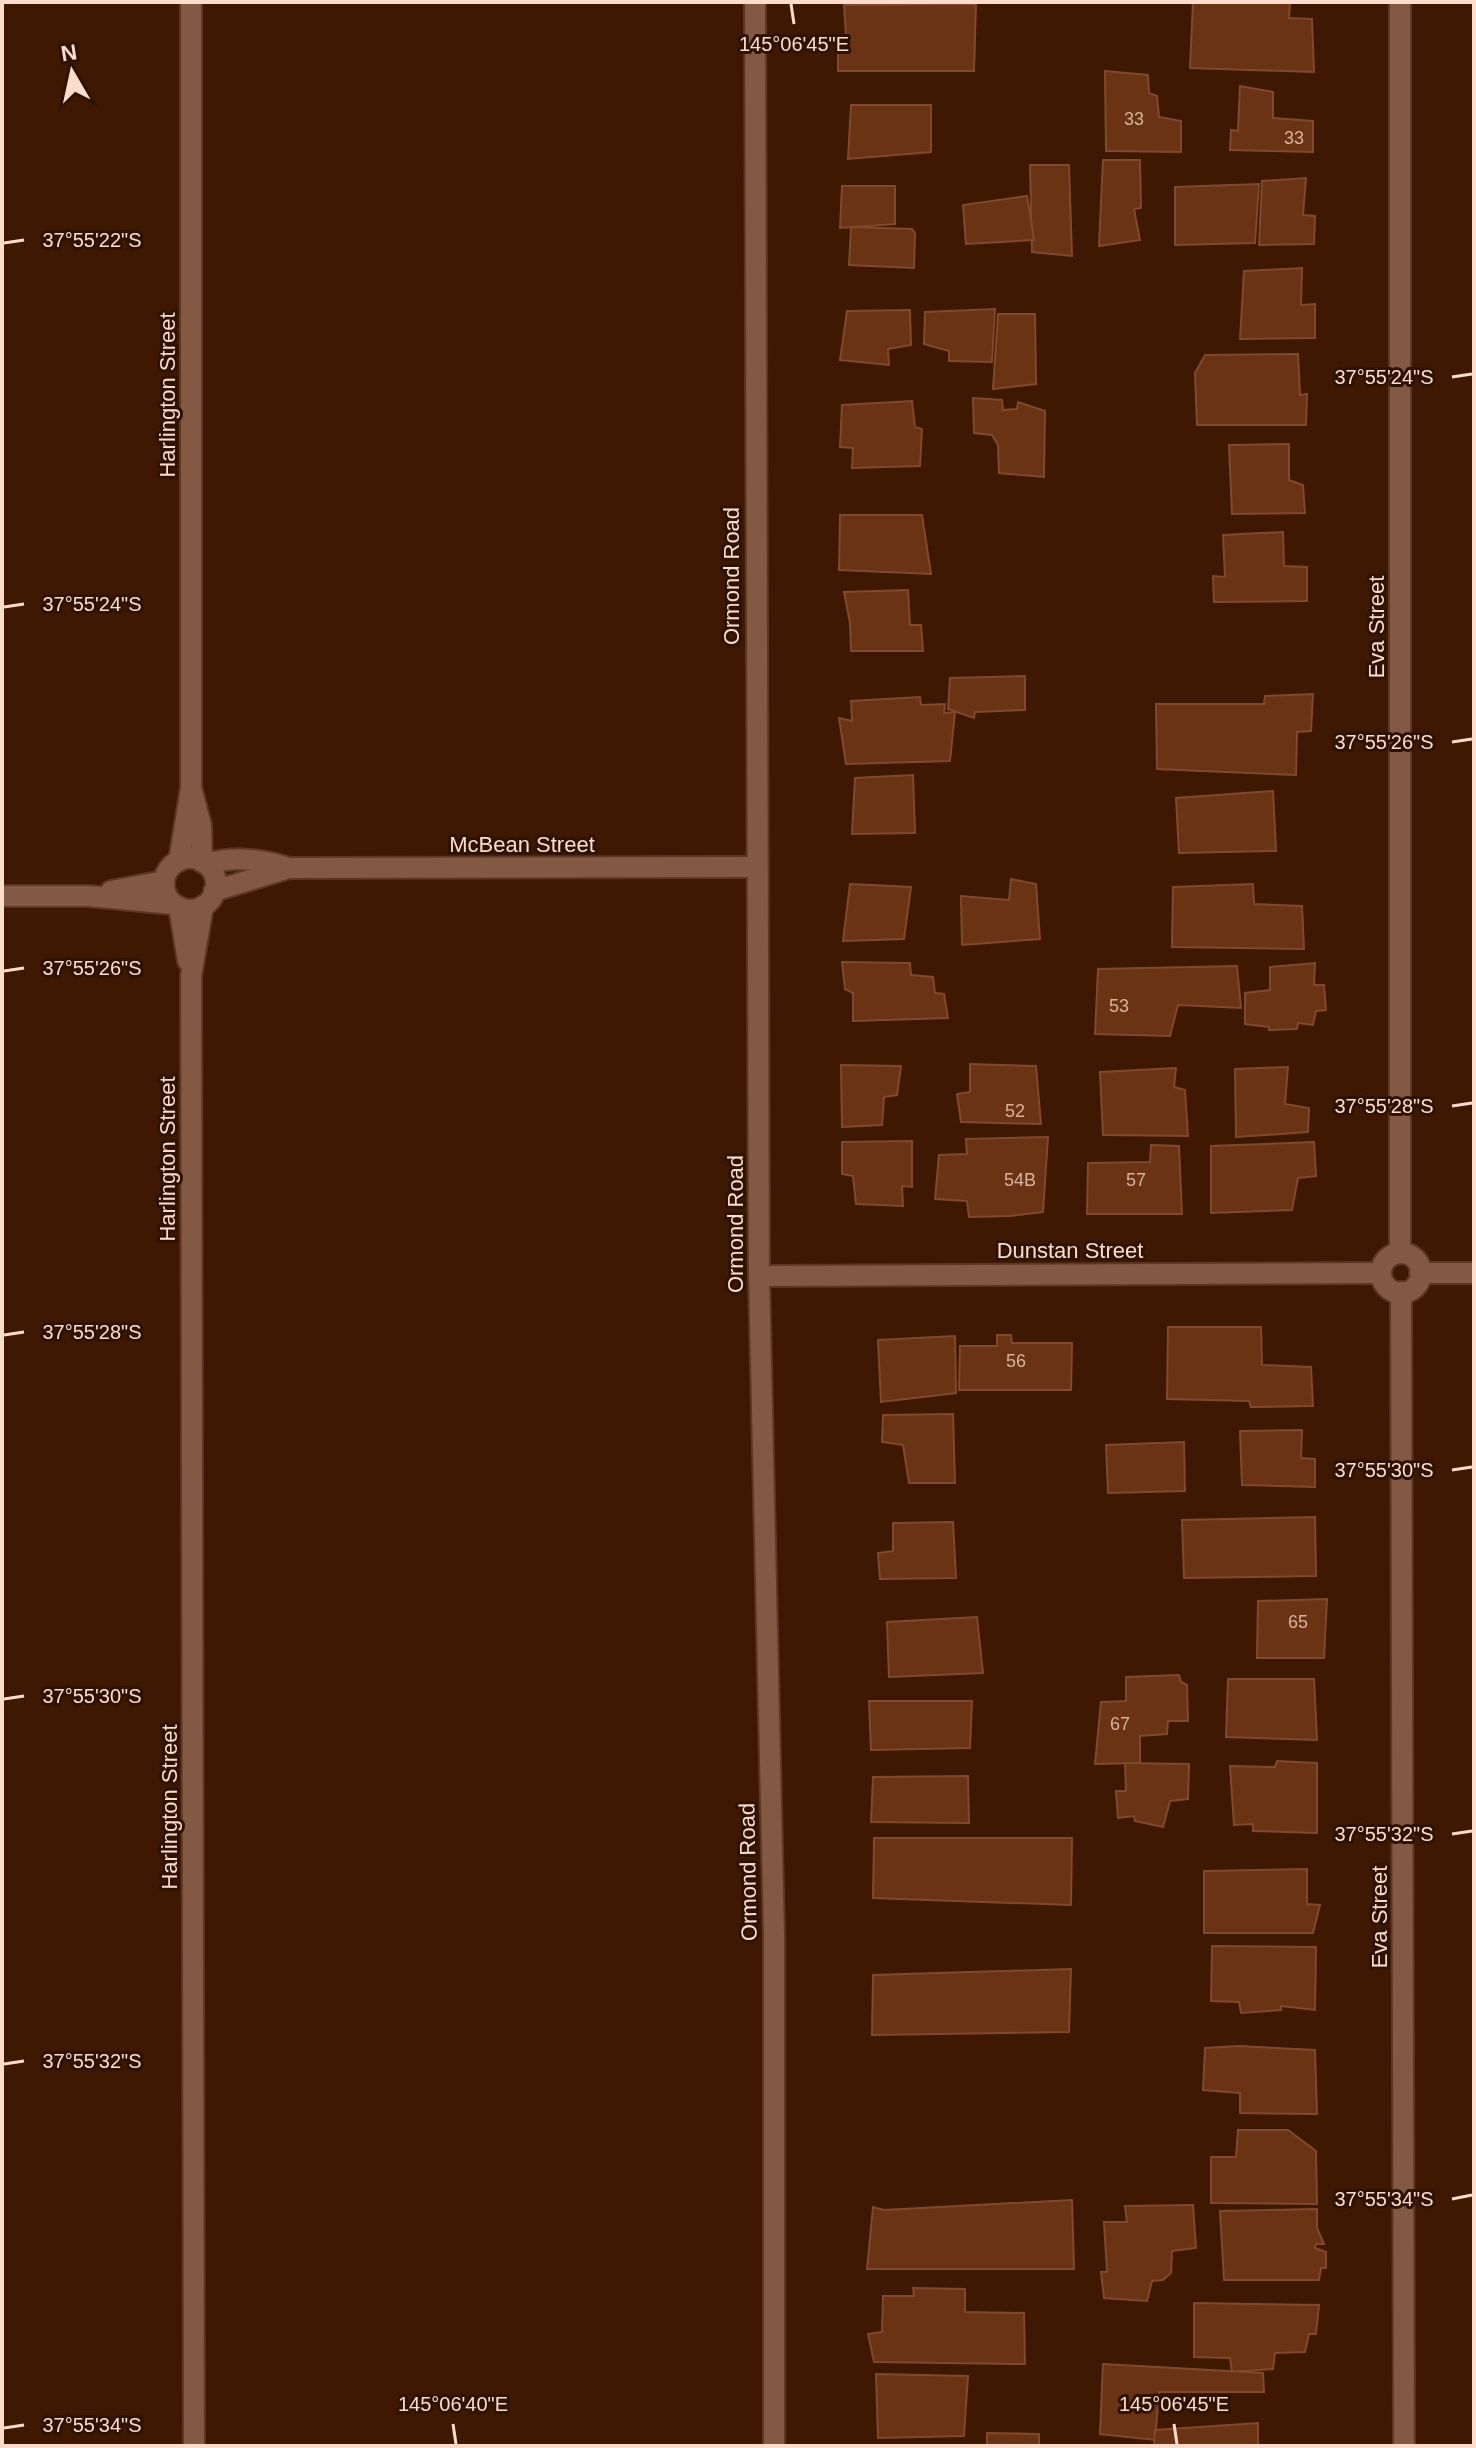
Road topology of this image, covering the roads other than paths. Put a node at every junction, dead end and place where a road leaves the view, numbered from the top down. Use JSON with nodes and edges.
{"nodes":[{"id":1,"x":191,"y":2,"type":"edge"},
{"id":2,"x":755,"y":2,"type":"edge"},
{"id":3,"x":1400,"y":2,"type":"edge"},
{"id":4,"x":191,"y":788,"type":"junction"},
{"id":5,"x":179,"y":861,"type":"junction"},
{"id":6,"x":204,"y":863,"type":"junction"},
{"id":7,"x":756,"y":867,"type":"junction"},
{"id":8,"x":289,"y":868,"type":"junction"},
{"id":9,"x":164,"y":881,"type":"junction"},
{"id":10,"x":2,"y":896,"type":"edge"},
{"id":11,"x":88,"y":896,"type":"junction"},
{"id":12,"x":209,"y":899,"type":"junction"},
{"id":13,"x":176,"y":906,"type":"junction"},
{"id":14,"x":191,"y":976,"type":"junction"},
{"id":15,"x":1400,"y":1253,"type":"junction"},
{"id":16,"x":1381,"y":1273,"type":"junction"},
{"id":17,"x":1420,"y":1273,"type":"junction"},
{"id":18,"x":1474,"y":1273,"type":"edge"},
{"id":19,"x":759,"y":1276,"type":"junction"},
{"id":20,"x":1401,"y":1292,"type":"junction"},
{"id":21,"x":194,"y":2446,"type":"edge"},
{"id":22,"x":774,"y":2446,"type":"edge"},
{"id":23,"x":1404,"y":2446,"type":"edge"}],
"edges":[{"from":1,"to":4,"type":"street","name":"Harlington Street"},
{"from":2,"to":7,"type":"street","name":"Ormond Road"},
{"from":3,"to":15,"type":"street","name":"Eva Street"},
{"from":4,"to":5,"type":"street","name":"Harlington Street"},
{"from":4,"to":6,"type":"street","name":"Harlington Street"},
{"from":5,"to":6,"type":"street"},
{"from":5,"to":9,"type":"street"},
{"from":6,"to":8,"type":"street","name":"McBean Street"},
{"from":6,"to":12,"type":"street"},
{"from":7,"to":8,"type":"street","name":"McBean Street"},
{"from":7,"to":19,"type":"street","name":"Ormond Road"},
{"from":8,"to":12,"type":"street","name":"McBean Street"},
{"from":9,"to":11,"type":"street"},
{"from":9,"to":13,"type":"street"},
{"from":10,"to":11,"type":"street"},
{"from":11,"to":13,"type":"street"},
{"from":12,"to":13,"type":"street"},
{"from":12,"to":14,"type":"street","name":"Harlington Street"},
{"from":13,"to":14,"type":"street","name":"Harlington Street"},
{"from":14,"to":21,"type":"street","name":"Harlington Street"},
{"from":15,"to":16,"type":"street"},
{"from":15,"to":17,"type":"street"},
{"from":16,"to":19,"type":"street","name":"Dunstan Street"},
{"from":16,"to":20,"type":"street"},
{"from":17,"to":18,"type":"street"},
{"from":17,"to":20,"type":"street"},
{"from":19,"to":22,"type":"street","name":"Ormond Road"},
{"from":20,"to":23,"type":"street","name":"Eva Street"}]}
